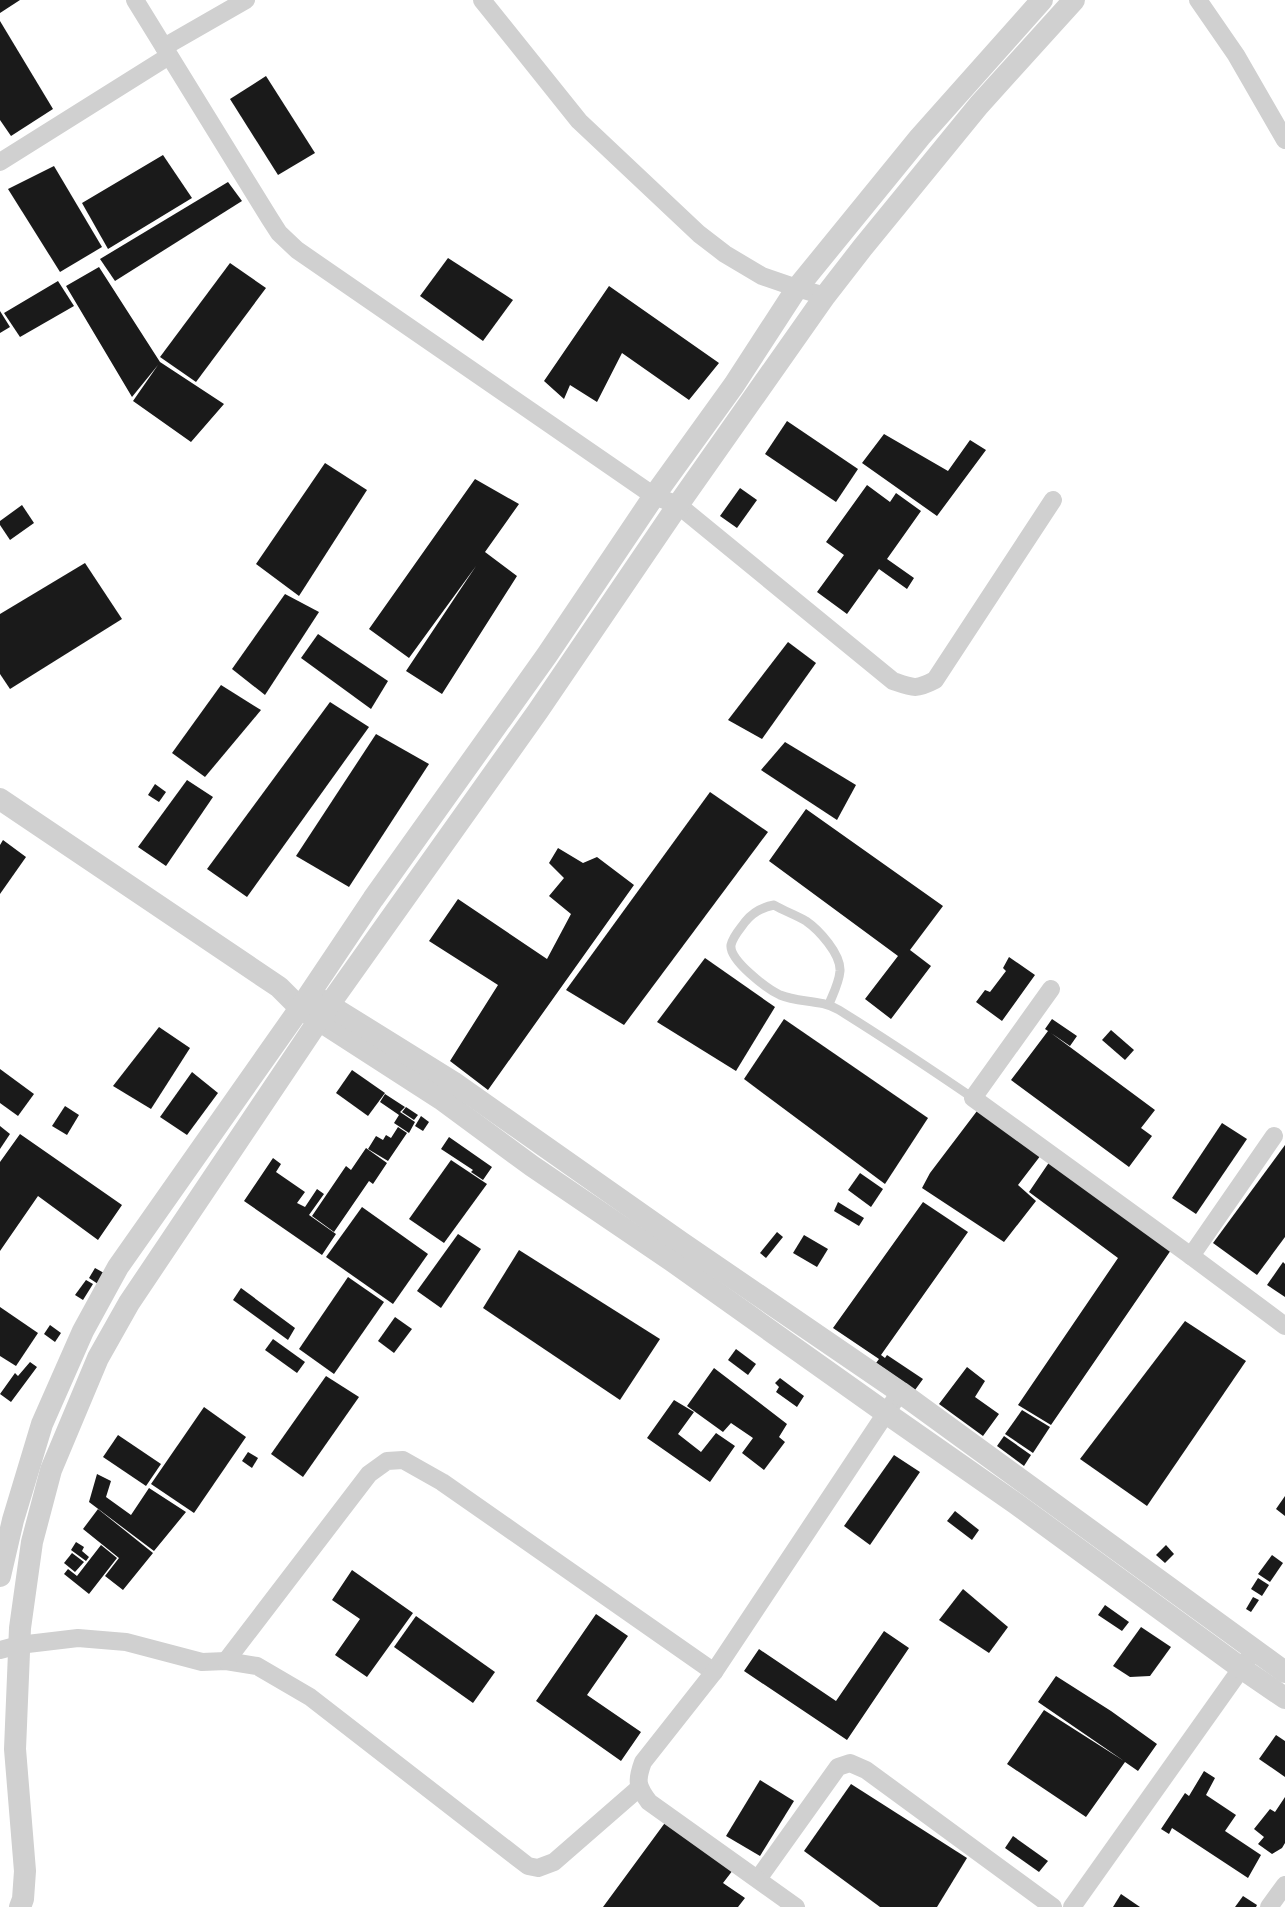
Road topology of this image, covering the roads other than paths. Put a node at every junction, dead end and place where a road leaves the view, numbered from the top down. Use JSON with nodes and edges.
{"nodes":[{"id":1,"x":135,"y":0,"type":"edge"},
{"id":2,"x":246,"y":0,"type":"edge"},
{"id":3,"x":482,"y":0,"type":"edge"},
{"id":4,"x":1042,"y":0,"type":"edge"},
{"id":5,"x":1074,"y":0,"type":"edge"},
{"id":6,"x":1198,"y":0,"type":"edge"},
{"id":7,"x":167,"y":51,"type":"junction"},
{"id":8,"x":1285,"y":140,"type":"edge"},
{"id":9,"x":0,"y":162,"type":"edge"},
{"id":10,"x":798,"y":288,"type":"junction"},
{"id":11,"x":826,"y":296,"type":"junction"},
{"id":12,"x":654,"y":496,"type":"junction"},
{"id":13,"x":1054,"y":500,"type":"dead end"},
{"id":14,"x":678,"y":505,"type":"junction"},
{"id":15,"x":0,"y":799,"type":"edge"},
{"id":16,"x":1051,"y":989,"type":"dead end"},
{"id":17,"x":305,"y":1001,"type":"junction"},
{"id":18,"x":829,"y":1004,"type":"junction"},
{"id":19,"x":324,"y":1013,"type":"junction"},
{"id":20,"x":447,"y":1091,"type":"junction"},
{"id":21,"x":972,"y":1098,"type":"junction"},
{"id":22,"x":1274,"y":1136,"type":"dead end"},
{"id":23,"x":546,"y":1149,"type":"junction"},
{"id":24,"x":532,"y":1166,"type":"junction"},
{"id":25,"x":677,"y":1252,"type":"junction"},
{"id":26,"x":1191,"y":1256,"type":"junction"},
{"id":27,"x":1285,"y":1326,"type":"edge"},
{"id":28,"x":900,"y":1392,"type":"junction"},
{"id":29,"x":886,"y":1413,"type":"junction"},
{"id":30,"x":1021,"y":1494,"type":"junction"},
{"id":31,"x":0,"y":1576,"type":"edge"},
{"id":32,"x":9,"y":1647,"type":"edge"},
{"id":33,"x":1254,"y":1650,"type":"junction"},
{"id":34,"x":226,"y":1661,"type":"junction"},
{"id":35,"x":1241,"y":1668,"type":"junction"},
{"id":36,"x":714,"y":1672,"type":"junction"},
{"id":37,"x":1285,"y":1672,"type":"edge"},
{"id":38,"x":1285,"y":1698,"type":"edge"},
{"id":39,"x":639,"y":1788,"type":"junction"},
{"id":40,"x":758,"y":1879,"type":"junction"},
{"id":41,"x":1285,"y":1885,"type":"edge"},
{"id":42,"x":20,"y":1907,"type":"edge"},
{"id":43,"x":796,"y":1907,"type":"edge"},
{"id":44,"x":1053,"y":1907,"type":"edge"},
{"id":45,"x":1072,"y":1907,"type":"edge"},
{"id":46,"x":1270,"y":1907,"type":"edge"}],
"edges":[{"from":1,"to":7,"type":"street"},
{"from":2,"to":7,"type":"street"},
{"from":3,"to":10,"type":"street"},
{"from":4,"to":10,"type":"street"},
{"from":5,"to":11,"type":"street"},
{"from":6,"to":8,"type":"street"},
{"from":7,"to":9,"type":"street"},
{"from":7,"to":12,"type":"street"},
{"from":10,"to":11,"type":"street"},
{"from":10,"to":12,"type":"street"},
{"from":11,"to":14,"type":"street"},
{"from":12,"to":14,"type":"street"},
{"from":12,"to":17,"type":"street"},
{"from":13,"to":14,"type":"street"},
{"from":14,"to":19,"type":"street"},
{"from":15,"to":17,"type":"street"},
{"from":16,"to":21,"type":"street"},
{"from":17,"to":19,"type":"street"},
{"from":17,"to":31,"type":"street"},
{"from":18,"to":18,"type":"lane"},
{"from":18,"to":21,"type":"lane"},
{"from":19,"to":20,"type":"street"},
{"from":19,"to":32,"type":"street"},
{"from":20,"to":23,"type":"street"},
{"from":20,"to":24,"type":"street"},
{"from":21,"to":26,"type":"street"},
{"from":22,"to":26,"type":"street"},
{"from":23,"to":24,"type":"street"},
{"from":23,"to":25,"type":"street"},
{"from":24,"to":25,"type":"street"},
{"from":25,"to":28,"type":"street"},
{"from":25,"to":29,"type":"street"},
{"from":26,"to":27,"type":"street"},
{"from":28,"to":29,"type":"street"},
{"from":28,"to":30,"type":"street"},
{"from":29,"to":30,"type":"street"},
{"from":29,"to":36,"type":"street"},
{"from":30,"to":33,"type":"street"},
{"from":30,"to":35,"type":"street"},
{"from":32,"to":34,"type":"street"},
{"from":32,"to":42,"type":"street"},
{"from":33,"to":35,"type":"street"},
{"from":33,"to":37,"type":"street"},
{"from":34,"to":36,"type":"street"},
{"from":34,"to":39,"type":"street"},
{"from":35,"to":38,"type":"street"},
{"from":35,"to":45,"type":"street"},
{"from":36,"to":39,"type":"street"},
{"from":39,"to":40,"type":"street"},
{"from":40,"to":43,"type":"street"},
{"from":40,"to":44,"type":"street"},
{"from":41,"to":46,"type":"street"}]}
